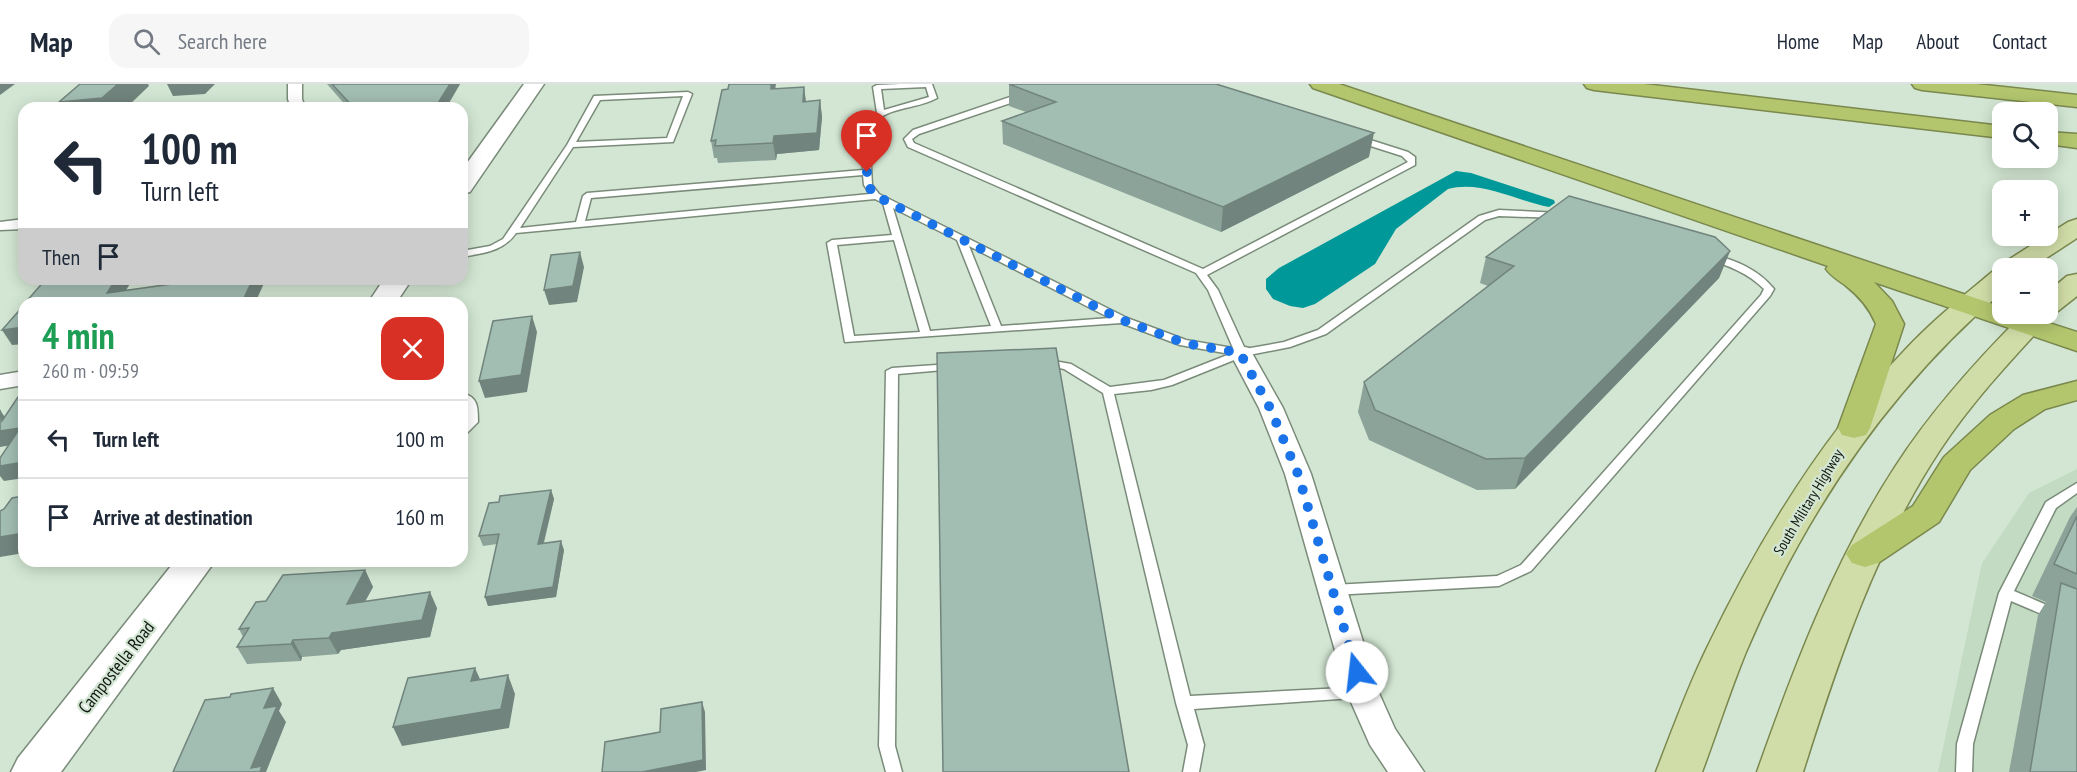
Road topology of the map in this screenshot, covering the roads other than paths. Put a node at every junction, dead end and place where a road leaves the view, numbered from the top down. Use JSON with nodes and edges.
{"nodes":[{"id":1,"x":295,"y":84,"type":"edge"},
{"id":2,"x":534,"y":84,"type":"edge"},
{"id":3,"x":1320,"y":84,"type":"edge"},
{"id":4,"x":1594,"y":84,"type":"edge"},
{"id":5,"x":1922,"y":84,"type":"edge"},
{"id":6,"x":1035,"y":91,"type":"edge"},
{"id":7,"x":2077,"y":101,"type":"edge"},
{"id":8,"x":296,"y":102,"type":"edge"},
{"id":9,"x":881,"y":114,"type":"junction"},
{"id":10,"x":1992,"y":131,"type":"edge"},
{"id":11,"x":1350,"y":137,"type":"edge"},
{"id":12,"x":2058,"y":139,"type":"edge"},
{"id":13,"x":2077,"y":141,"type":"edge"},
{"id":14,"x":571,"y":145,"type":"junction"},
{"id":15,"x":867,"y":172,"type":"junction"},
{"id":16,"x":468,"y":178,"type":"edge"},
{"id":17,"x":876,"y":196,"type":"junction"},
{"id":18,"x":887,"y":202,"type":"junction"},
{"id":19,"x":1569,"y":216,"type":"edge"},
{"id":20,"x":18,"y":225,"type":"edge"},
{"id":21,"x":580,"y":225,"type":"junction"},
{"id":22,"x":4,"y":226,"type":"dead end"},
{"id":23,"x":2077,"y":227,"type":"edge"},
{"id":24,"x":513,"y":231,"type":"junction"},
{"id":25,"x":898,"y":237,"type":"junction"},
{"id":26,"x":961,"y":239,"type":"junction"},
{"id":27,"x":1789,"y":243,"type":"junction"},
{"id":28,"x":468,"y":253,"type":"edge"},
{"id":29,"x":1703,"y":255,"type":"edge"},
{"id":30,"x":2029,"y":258,"type":"edge"},
{"id":31,"x":1201,"y":274,"type":"junction"},
{"id":32,"x":2077,"y":282,"type":"edge"},
{"id":33,"x":1992,"y":286,"type":"edge"},
{"id":34,"x":2058,"y":297,"type":"edge"},
{"id":35,"x":1968,"y":304,"type":"junction"},
{"id":36,"x":1992,"y":307,"type":"edge"},
{"id":37,"x":1122,"y":320,"type":"junction"},
{"id":38,"x":2028,"y":324,"type":"edge"},
{"id":39,"x":2051,"y":324,"type":"edge"},
{"id":40,"x":997,"y":329,"type":"junction"},
{"id":41,"x":926,"y":334,"type":"junction"},
{"id":42,"x":2077,"y":342,"type":"edge"},
{"id":43,"x":1240,"y":353,"type":"junction"},
{"id":44,"x":1033,"y":363,"type":"edge"},
{"id":45,"x":963,"y":367,"type":"edge"},
{"id":46,"x":18,"y":379,"type":"edge"},
{"id":47,"x":0,"y":382,"type":"edge"},
{"id":48,"x":2077,"y":390,"type":"edge"},
{"id":49,"x":1108,"y":391,"type":"junction"},
{"id":50,"x":468,"y":398,"type":"edge"},
{"id":51,"x":468,"y":426,"type":"edge"},
{"id":52,"x":1854,"y":428,"type":"junction"},
{"id":53,"x":2077,"y":487,"type":"edge"},
{"id":54,"x":1865,"y":554,"type":"junction"},
{"id":55,"x":191,"y":567,"type":"edge"},
{"id":56,"x":1333,"y":590,"type":"junction"},
{"id":57,"x":2006,"y":593,"type":"junction"},
{"id":58,"x":2077,"y":624,"type":"edge"},
{"id":59,"x":1363,"y":693,"type":"junction"},
{"id":60,"x":1184,"y":703,"type":"junction"},
{"id":61,"x":34,"y":772,"type":"edge"},
{"id":62,"x":894,"y":772,"type":"edge"},
{"id":63,"x":1191,"y":772,"type":"edge"},
{"id":64,"x":1407,"y":772,"type":"edge"},
{"id":65,"x":1679,"y":772,"type":"edge"},
{"id":66,"x":1780,"y":772,"type":"edge"},
{"id":67,"x":1964,"y":772,"type":"edge"}],
"edges":[{"from":1,"to":8,"type":"street"},
{"from":2,"to":16,"type":"main road"},
{"from":3,"to":27,"type":"highway"},
{"from":4,"to":10,"type":"highway"},
{"from":5,"to":7,"type":"highway"},
{"from":6,"to":31,"type":"lane"},
{"from":9,"to":9,"type":"lane"},
{"from":9,"to":15,"type":"lane"},
{"from":11,"to":31,"type":"lane"},
{"from":12,"to":13,"type":"highway"},
{"from":14,"to":14,"type":"lane"},
{"from":14,"to":24,"type":"lane"},
{"from":15,"to":17,"type":"lane"},
{"from":15,"to":21,"type":"lane"},
{"from":17,"to":18,"type":"lane"},
{"from":17,"to":21,"type":"lane"},
{"from":18,"to":25,"type":"lane"},
{"from":18,"to":26,"type":"lane"},
{"from":19,"to":43,"type":"lane"},
{"from":20,"to":22,"type":"street"},
{"from":21,"to":24,"type":"lane"},
{"from":23,"to":30,"type":"main road"},
{"from":24,"to":28,"type":"lane"},
{"from":25,"to":41,"type":"lane"},
{"from":25,"to":41,"type":"lane"},
{"from":26,"to":37,"type":"lane"},
{"from":26,"to":40,"type":"lane"},
{"from":27,"to":35,"type":"highway"},
{"from":27,"to":52,"type":"highway"},
{"from":29,"to":56,"type":"lane"},
{"from":31,"to":43,"type":"lane"},
{"from":32,"to":34,"type":"main road"},
{"from":33,"to":35,"type":"main road","name":"South Military Highway"},
{"from":35,"to":36,"type":"highway"},
{"from":35,"to":52,"type":"main road","name":"South Military Highway"},
{"from":37,"to":40,"type":"lane"},
{"from":37,"to":43,"type":"lane"},
{"from":38,"to":54,"type":"main road"},
{"from":39,"to":42,"type":"highway"},
{"from":40,"to":41,"type":"lane"},
{"from":43,"to":49,"type":"lane"},
{"from":43,"to":56,"type":"street"},
{"from":44,"to":49,"type":"lane"},
{"from":45,"to":62,"type":"lane"},
{"from":46,"to":47,"type":"street"},
{"from":48,"to":54,"type":"highway"},
{"from":49,"to":60,"type":"lane"},
{"from":50,"to":51,"type":"lane"},
{"from":52,"to":65,"type":"main road","name":"South Military Highway"},
{"from":53,"to":57,"type":"lane"},
{"from":54,"to":66,"type":"main road"},
{"from":55,"to":61,"type":"main road","name":"Campostella Road"},
{"from":56,"to":59,"type":"street"},
{"from":57,"to":58,"type":"lane"},
{"from":57,"to":67,"type":"lane"},
{"from":59,"to":60,"type":"lane"},
{"from":59,"to":64,"type":"street"},
{"from":60,"to":63,"type":"lane"}]}
